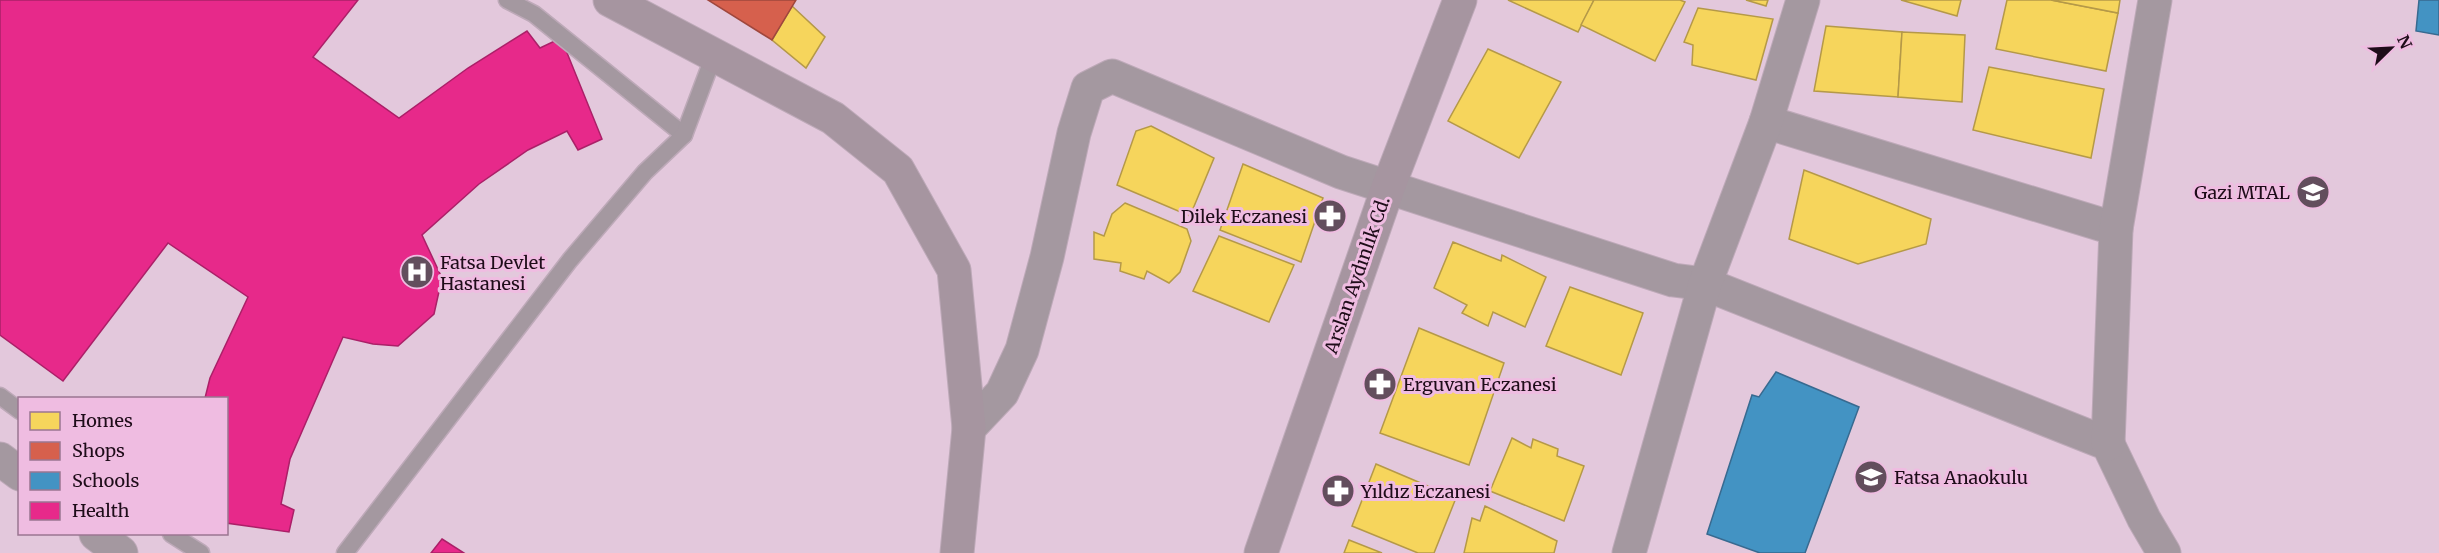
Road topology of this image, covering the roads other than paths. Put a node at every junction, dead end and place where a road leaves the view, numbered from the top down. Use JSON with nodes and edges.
{"nodes":[{"id":1,"x":507,"y":0,"type":"edge"},
{"id":2,"x":610,"y":0,"type":"edge"},
{"id":3,"x":1460,"y":0,"type":"edge"},
{"id":4,"x":1803,"y":0,"type":"edge"},
{"id":5,"x":2155,"y":0,"type":"edge"},
{"id":6,"x":714,"y":55,"type":"junction"},
{"id":7,"x":1766,"y":122,"type":"junction"},
{"id":8,"x":684,"y":135,"type":"junction"},
{"id":9,"x":1389,"y":185,"type":"junction"},
{"id":10,"x":2116,"y":229,"type":"junction"},
{"id":11,"x":1705,"y":284,"type":"junction"},
{"id":12,"x":0,"y":396,"type":"edge"},
{"id":13,"x":18,"y":410,"type":"edge"},
{"id":14,"x":969,"y":428,"type":"junction"},
{"id":15,"x":2108,"y":444,"type":"junction"},
{"id":16,"x":0,"y":459,"type":"edge"},
{"id":17,"x":18,"y":472,"type":"edge"},
{"id":18,"x":97,"y":535,"type":"edge"},
{"id":19,"x":173,"y":535,"type":"edge"},
{"id":20,"x":121,"y":553,"type":"edge"},
{"id":21,"x":201,"y":553,"type":"edge"},
{"id":22,"x":345,"y":553,"type":"edge"},
{"id":23,"x":957,"y":553,"type":"edge"},
{"id":24,"x":1261,"y":553,"type":"edge"},
{"id":25,"x":1629,"y":553,"type":"edge"},
{"id":26,"x":2164,"y":553,"type":"edge"}],
"edges":[{"from":1,"to":8,"type":"lane"},
{"from":2,"to":6,"type":"street"},
{"from":3,"to":9,"type":"street","name":"Arslan Aydınlık Cd."},
{"from":4,"to":7,"type":"street"},
{"from":5,"to":10,"type":"street"},
{"from":6,"to":8,"type":"lane"},
{"from":6,"to":14,"type":"street"},
{"from":7,"to":10,"type":"street"},
{"from":7,"to":11,"type":"street"},
{"from":8,"to":22,"type":"lane"},
{"from":9,"to":11,"type":"street"},
{"from":9,"to":14,"type":"street"},
{"from":9,"to":24,"type":"street","name":"Arslan Aydınlık Cd."},
{"from":10,"to":15,"type":"street"},
{"from":11,"to":15,"type":"street"},
{"from":11,"to":25,"type":"street"},
{"from":12,"to":13,"type":"lane"},
{"from":14,"to":23,"type":"street"},
{"from":15,"to":26,"type":"street"},
{"from":16,"to":17,"type":"street"},
{"from":18,"to":20,"type":"street"},
{"from":19,"to":21,"type":"lane"}]}
